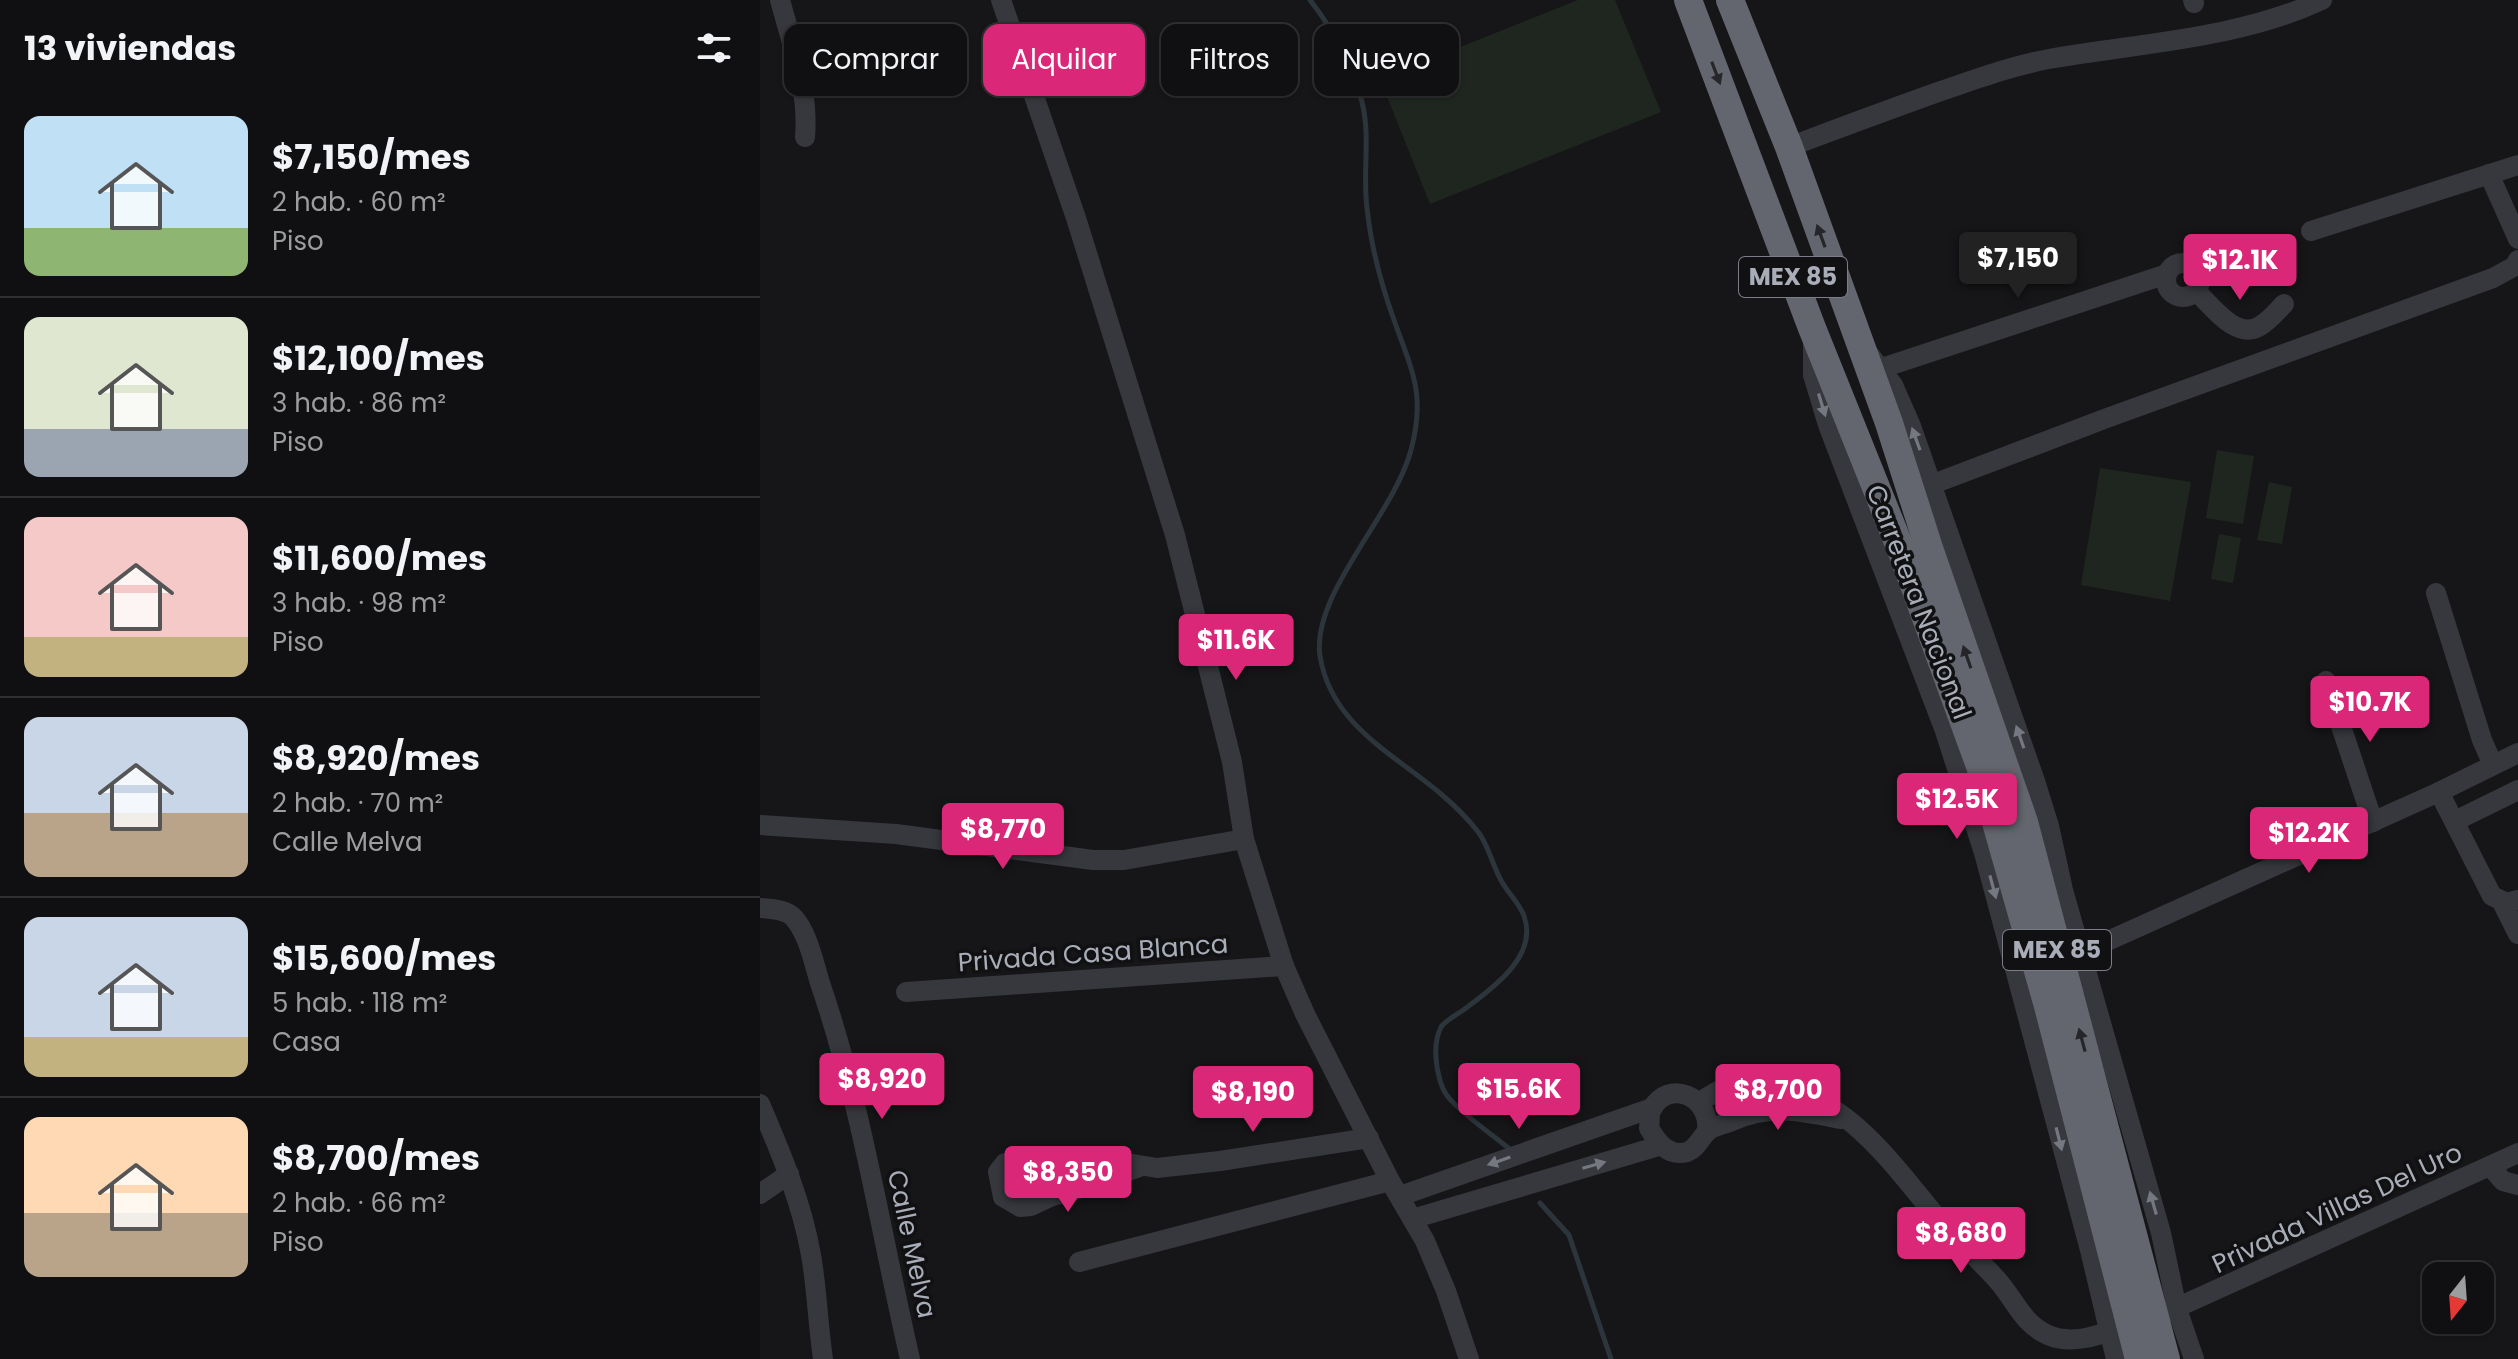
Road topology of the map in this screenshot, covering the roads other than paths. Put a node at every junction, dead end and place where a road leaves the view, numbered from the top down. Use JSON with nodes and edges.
{"nodes":[{"id":1,"x":780,"y":0,"type":"edge"},
{"id":2,"x":1001,"y":0,"type":"edge"},
{"id":3,"x":1688,"y":0,"type":"edge"},
{"id":4,"x":1730,"y":0,"type":"edge"},
{"id":5,"x":2322,"y":0,"type":"edge"},
{"id":6,"x":805,"y":137,"type":"dead end"},
{"id":7,"x":1789,"y":147,"type":"junction"},
{"id":8,"x":2518,"y":165,"type":"edge"},
{"id":9,"x":2489,"y":174,"type":"junction"},
{"id":10,"x":2311,"y":231,"type":"dead end"},
{"id":11,"x":2518,"y":239,"type":"edge"},
{"id":12,"x":2518,"y":260,"type":"edge"},
{"id":13,"x":2284,"y":304,"type":"dead end"},
{"id":14,"x":1812,"y":328,"type":"junction"},
{"id":15,"x":1860,"y":343,"type":"junction"},
{"id":16,"x":1882,"y":368,"type":"junction"},
{"id":17,"x":1933,"y":484,"type":"junction"},
{"id":18,"x":1915,"y":550,"type":"junction"},
{"id":19,"x":2436,"y":593,"type":"dead end"},
{"id":20,"x":2326,"y":681,"type":"dead end"},
{"id":21,"x":2518,"y":753,"type":"edge"},
{"id":22,"x":2493,"y":765,"type":"junction"},
{"id":23,"x":2518,"y":790,"type":"edge"},
{"id":24,"x":2439,"y":792,"type":"junction"},
{"id":25,"x":2455,"y":821,"type":"junction"},
{"id":26,"x":2373,"y":822,"type":"junction"},
{"id":27,"x":760,"y":825,"type":"edge"},
{"id":28,"x":1244,"y":839,"type":"junction"},
{"id":29,"x":2510,"y":901,"type":"edge"},
{"id":30,"x":760,"y":908,"type":"edge"},
{"id":31,"x":2518,"y":934,"type":"edge"},
{"id":32,"x":2081,"y":953,"type":"junction"},
{"id":33,"x":1284,"y":966,"type":"junction"},
{"id":34,"x":906,"y":992,"type":"dead end"},
{"id":35,"x":1699,"y":1102,"type":"junction"},
{"id":36,"x":760,"y":1104,"type":"edge"},
{"id":37,"x":1652,"y":1108,"type":"junction"},
{"id":38,"x":1846,"y":1120,"type":"junction"},
{"id":39,"x":1707,"y":1131,"type":"junction"},
{"id":40,"x":1369,"y":1138,"type":"junction"},
{"id":41,"x":1659,"y":1146,"type":"junction"},
{"id":42,"x":2518,"y":1153,"type":"edge"},
{"id":43,"x":2490,"y":1166,"type":"junction"},
{"id":44,"x":1139,"y":1167,"type":"junction"},
{"id":45,"x":789,"y":1174,"type":"junction"},
{"id":46,"x":2518,"y":1185,"type":"edge"},
{"id":47,"x":1395,"y":1189,"type":"junction"},
{"id":48,"x":760,"y":1194,"type":"edge"},
{"id":49,"x":1412,"y":1219,"type":"junction"},
{"id":50,"x":2161,"y":1233,"type":"junction"},
{"id":51,"x":2090,"y":1250,"type":"junction"},
{"id":52,"x":1079,"y":1262,"type":"dead end"},
{"id":53,"x":2177,"y":1309,"type":"junction"},
{"id":54,"x":2108,"y":1332,"type":"junction"},
{"id":55,"x":1462,"y":1336,"type":"junction"},
{"id":56,"x":823,"y":1359,"type":"edge"},
{"id":57,"x":910,"y":1359,"type":"edge"},
{"id":58,"x":1469,"y":1359,"type":"edge"},
{"id":59,"x":1483,"y":1359,"type":"edge"},
{"id":60,"x":2116,"y":1359,"type":"edge"},
{"id":61,"x":2139,"y":1359,"type":"edge"},
{"id":62,"x":2166,"y":1359,"type":"edge"},
{"id":63,"x":2194,"y":1359,"type":"edge"}],
"edges":[{"from":1,"to":6,"type":"street"},
{"from":2,"to":28,"type":"street"},
{"from":3,"to":14,"type":"highway","name":"Carretera Nacional","number":"MEX 85","one_way":true},
{"from":4,"to":7,"type":"highway","name":"Carretera Nacional","number":"MEX 85"},
{"from":5,"to":7,"type":"street"},
{"from":15,"to":7,"type":"highway","name":"Carretera Nacional","number":"MEX 85","one_way":true},
{"from":8,"to":9,"type":"street"},
{"from":9,"to":10,"type":"street"},
{"from":9,"to":11,"type":"street"},
{"from":12,"to":17,"type":"street"},
{"from":13,"to":16,"type":"street"},
{"from":14,"to":18,"type":"highway","name":"Carretera Nacional","number":"MEX 85"},
{"from":14,"to":51,"type":"street","number":"MEX 85","one_way":true},
{"from":15,"to":16,"type":"street","number":"MEX 85"},
{"from":15,"to":18,"type":"highway","name":"Carretera Nacional","number":"MEX 85"},
{"from":17,"to":16,"type":"street","number":"MEX 85","one_way":true},
{"from":32,"to":17,"type":"street","number":"MEX 85","one_way":true},
{"from":18,"to":61,"type":"highway","name":"Carretera Nacional","number":"MEX 85"},
{"from":62,"to":18,"type":"highway","name":"Carretera Nacional","number":"MEX 85","one_way":true},
{"from":19,"to":22,"type":"street"},
{"from":20,"to":26,"type":"street"},
{"from":21,"to":22,"type":"street"},
{"from":22,"to":24,"type":"street"},
{"from":23,"to":25,"type":"street"},
{"from":24,"to":25,"type":"street"},
{"from":24,"to":26,"type":"street"},
{"from":25,"to":29,"type":"street"},
{"from":26,"to":32,"type":"street"},
{"from":27,"to":28,"type":"street"},
{"from":28,"to":33,"type":"street"},
{"from":29,"to":31,"type":"street"},
{"from":30,"to":57,"type":"street","name":"Calle Melva"},
{"from":50,"to":32,"type":"street","number":"MEX 85","one_way":true},
{"from":33,"to":34,"type":"street","name":"Privada Casa Blanca"},
{"from":33,"to":40,"type":"street"},
{"from":35,"to":37,"type":"street"},
{"from":35,"to":38,"type":"street","name":"Privada Villas Del Uro"},
{"from":35,"to":39,"type":"street"},
{"from":36,"to":45,"type":"street"},
{"from":37,"to":41,"type":"street"},
{"from":37,"to":47,"type":"street","one_way":true},
{"from":38,"to":39,"type":"street"},
{"from":38,"to":54,"type":"street","name":"Privada Villas Del Uro"},
{"from":39,"to":41,"type":"street"},
{"from":40,"to":44,"type":"street"},
{"from":40,"to":47,"type":"street"},
{"from":49,"to":41,"type":"street","one_way":true},
{"from":42,"to":43,"type":"street","name":"Privada Villas Del Uro"},
{"from":43,"to":46,"type":"street"},
{"from":43,"to":53,"type":"street","name":"Privada Villas Del Uro"},
{"from":44,"to":44,"type":"street"},
{"from":45,"to":48,"type":"street"},
{"from":45,"to":56,"type":"street"},
{"from":47,"to":49,"type":"street"},
{"from":47,"to":52,"type":"street"},
{"from":49,"to":55,"type":"street"},
{"from":50,"to":51,"type":"street"},
{"from":50,"to":53,"type":"street","number":"MEX 85"},
{"from":51,"to":54,"type":"street","number":"MEX 85"},
{"from":53,"to":54,"type":"street","name":"Privada Villas Del Uro"},
{"from":53,"to":63,"type":"street","number":"MEX 85"},
{"from":54,"to":60,"type":"street","number":"MEX 85"},
{"from":55,"to":58,"type":"street"},
{"from":55,"to":59,"type":"street"}]}
